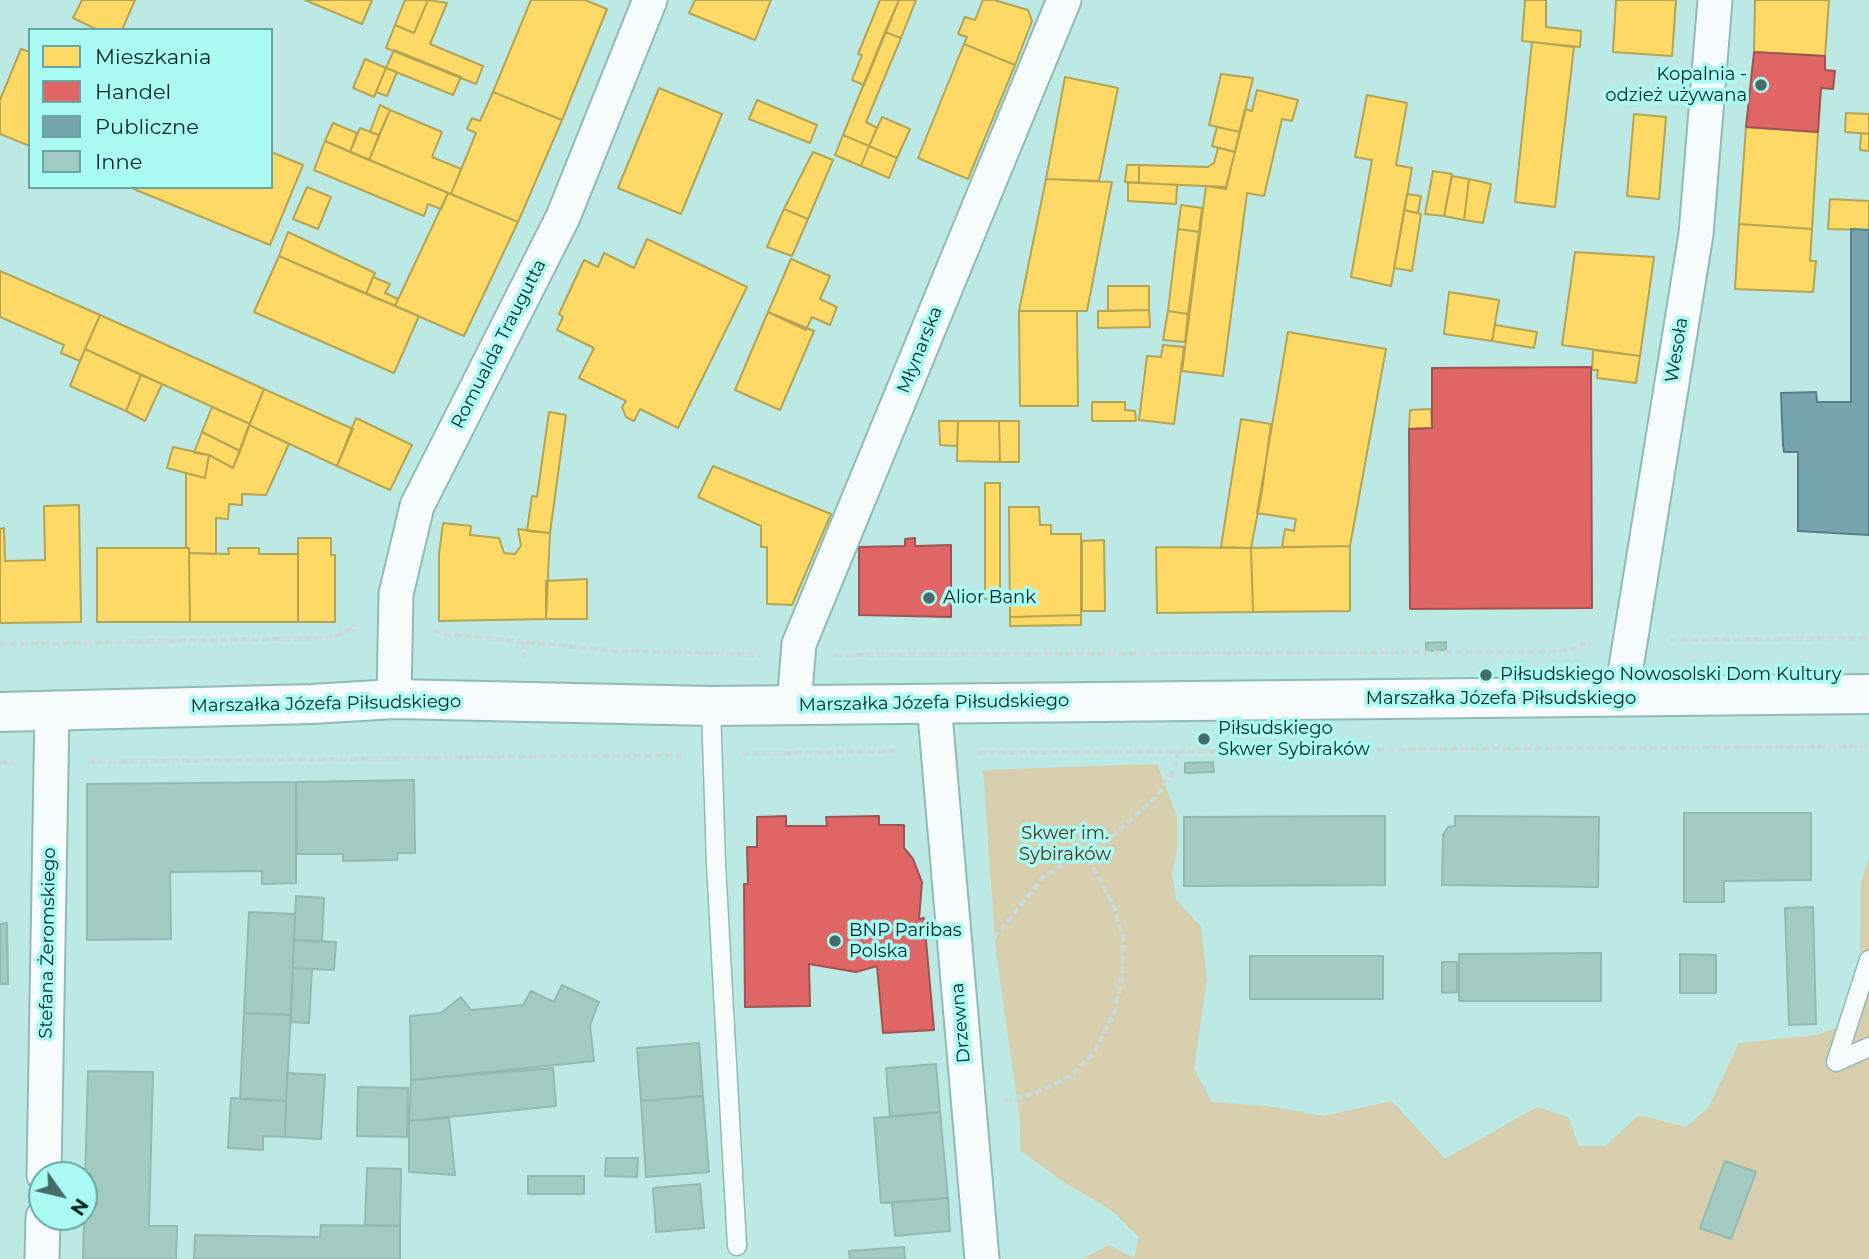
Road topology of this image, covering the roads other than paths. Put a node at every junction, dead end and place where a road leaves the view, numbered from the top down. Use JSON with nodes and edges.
{"nodes":[{"id":1,"x":650,"y":0,"type":"edge"},
{"id":2,"x":1064,"y":0,"type":"edge"},
{"id":3,"x":1715,"y":0,"type":"edge"},
{"id":4,"x":1869,"y":694,"type":"edge"},
{"id":5,"x":1621,"y":698,"type":"junction"},
{"id":6,"x":394,"y":699,"type":"junction"},
{"id":7,"x":934,"y":703,"type":"junction"},
{"id":8,"x":794,"y":704,"type":"junction"},
{"id":9,"x":711,"y":706,"type":"junction"},
{"id":10,"x":52,"y":711,"type":"junction"},
{"id":11,"x":0,"y":712,"type":"edge"},
{"id":12,"x":1869,"y":960,"type":"edge"},
{"id":13,"x":1869,"y":1047,"type":"edge"},
{"id":14,"x":44,"y":1161,"type":"edge"},
{"id":15,"x":43,"y":1231,"type":"edge"},
{"id":16,"x":737,"y":1246,"type":"dead end"},
{"id":17,"x":42,"y":1259,"type":"edge"},
{"id":18,"x":982,"y":1259,"type":"edge"}],
"edges":[{"from":1,"to":6,"type":"street","name":"Romualda Traugutta"},
{"from":2,"to":8,"type":"street","name":"Młynarska"},
{"from":3,"to":5,"type":"street","name":"Wesoła"},
{"from":4,"to":5,"type":"street","name":"Marszałka Józefa Piłsudskiego"},
{"from":5,"to":7,"type":"street","name":"Marszałka Józefa Piłsudskiego"},
{"from":6,"to":9,"type":"street","name":"Marszałka Józefa Piłsudskiego"},
{"from":6,"to":10,"type":"street","name":"Marszałka Józefa Piłsudskiego"},
{"from":7,"to":8,"type":"street","name":"Marszałka Józefa Piłsudskiego"},
{"from":7,"to":18,"type":"street","name":"Drzewna"},
{"from":8,"to":9,"type":"street","name":"Marszałka Józefa Piłsudskiego"},
{"from":9,"to":16,"type":"lane"},
{"from":10,"to":11,"type":"street","name":"Marszałka Józefa Piłsudskiego"},
{"from":10,"to":14,"type":"street","name":"Stefana Żeromskiego"},
{"from":12,"to":13,"type":"lane"},
{"from":15,"to":17,"type":"street"}]}
